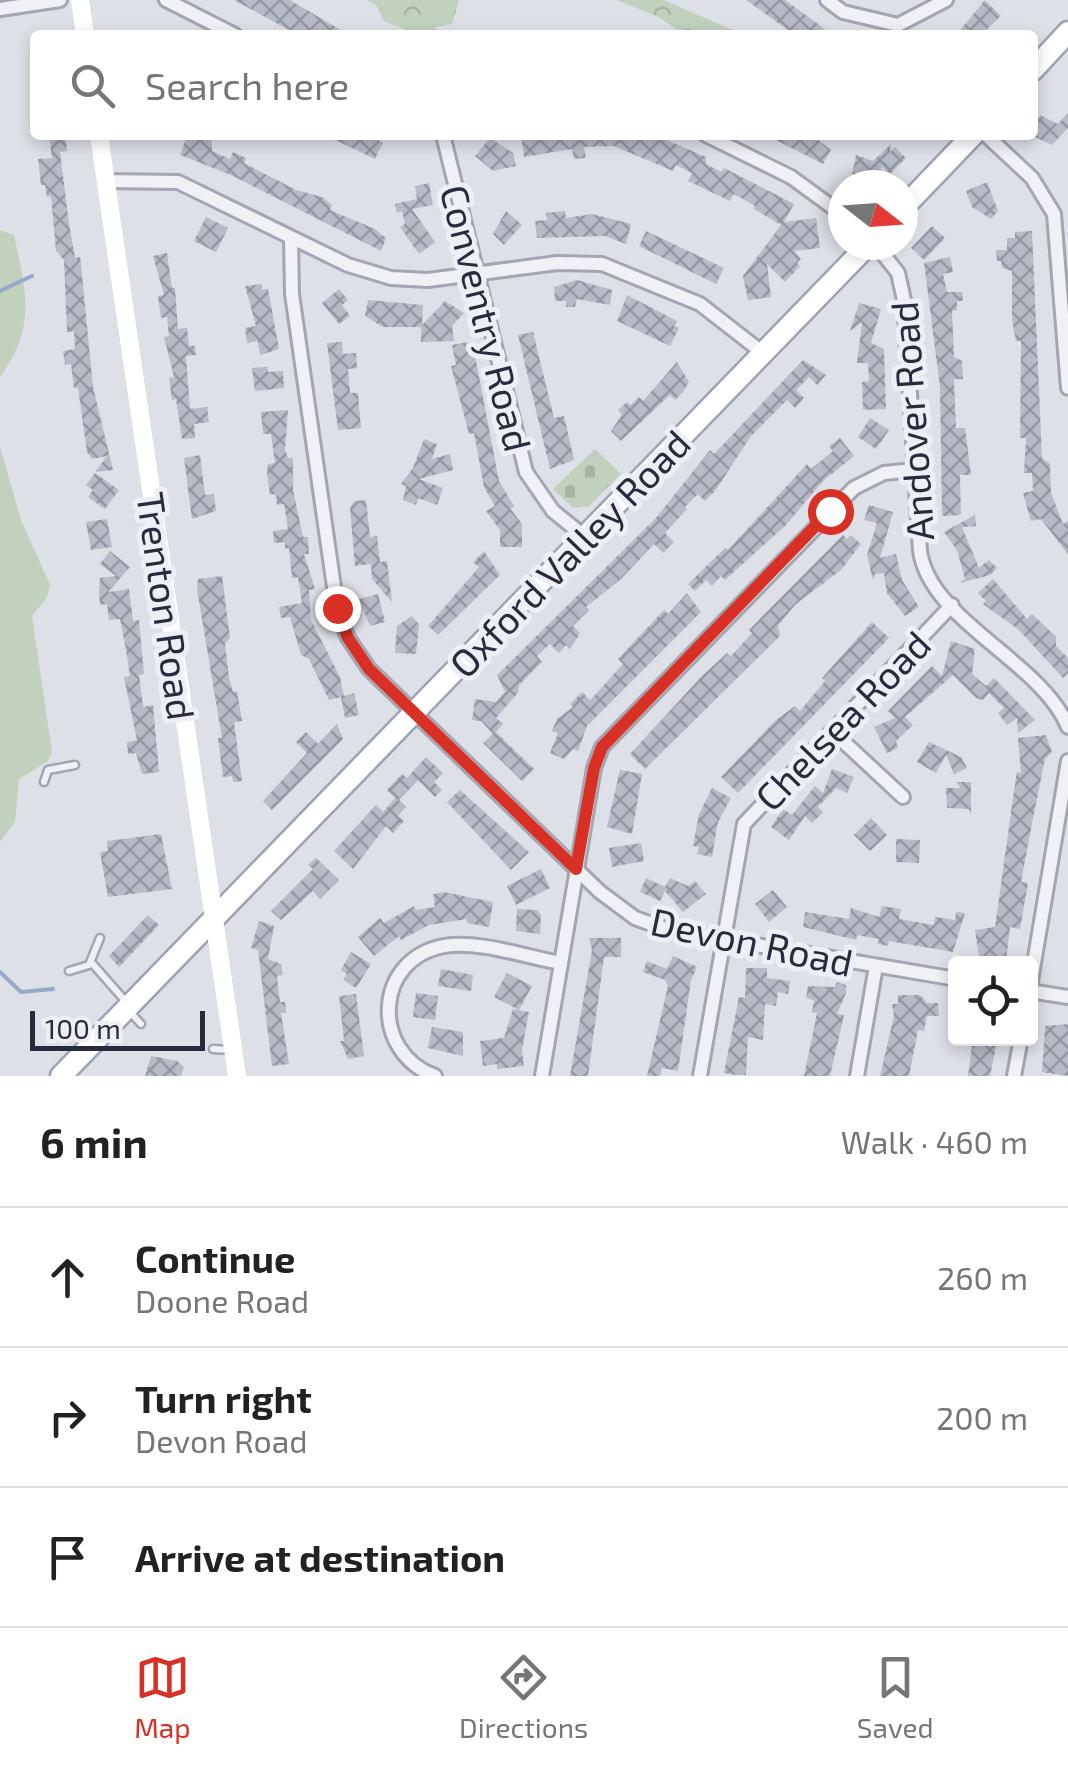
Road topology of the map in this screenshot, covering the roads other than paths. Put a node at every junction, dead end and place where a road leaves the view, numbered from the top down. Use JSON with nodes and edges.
{"nodes":[{"id":1,"x":60,"y":0,"type":"edge"},
{"id":2,"x":80,"y":0,"type":"edge"},
{"id":3,"x":166,"y":0,"type":"edge"},
{"id":4,"x":827,"y":0,"type":"edge"},
{"id":5,"x":946,"y":0,"type":"edge"},
{"id":6,"x":0,"y":9,"type":"edge"},
{"id":7,"x":84,"y":30,"type":"edge"},
{"id":8,"x":224,"y":30,"type":"edge"},
{"id":9,"x":1064,"y":44,"type":"edge"},
{"id":10,"x":1038,"y":66,"type":"edge"},
{"id":11,"x":101,"y":140,"type":"edge"},
{"id":12,"x":444,"y":140,"type":"edge"},
{"id":13,"x":716,"y":140,"type":"edge"},
{"id":14,"x":968,"y":140,"type":"edge"},
{"id":15,"x":991,"y":140,"type":"edge"},
{"id":16,"x":106,"y":181,"type":"junction"},
{"id":17,"x":918,"y":192,"type":"edge"},
{"id":18,"x":828,"y":203,"type":"edge"},
{"id":19,"x":292,"y":238,"type":"junction"},
{"id":20,"x":1063,"y":240,"type":"edge"},
{"id":21,"x":853,"y":260,"type":"edge"},
{"id":22,"x":889,"y":260,"type":"edge"},
{"id":23,"x":476,"y":272,"type":"junction"},
{"id":24,"x":763,"y":353,"type":"junction"},
{"id":25,"x":1068,"y":388,"type":"edge"},
{"id":26,"x":914,"y":470,"type":"junction"},
{"id":27,"x":585,"y":537,"type":"junction"},
{"id":28,"x":952,"y":605,"type":"junction"},
{"id":29,"x":415,"y":712,"type":"junction"},
{"id":30,"x":1068,"y":727,"type":"edge"},
{"id":31,"x":832,"y":731,"type":"junction"},
{"id":32,"x":1068,"y":761,"type":"edge"},
{"id":33,"x":75,"y":764,"type":"dead end"},
{"id":34,"x":44,"y":782,"type":"dead end"},
{"id":35,"x":903,"y":797,"type":"dead end"},
{"id":36,"x":576,"y":869,"type":"junction"},
{"id":37,"x":212,"y":919,"type":"junction"},
{"id":38,"x":100,"y":938,"type":"dead end"},
{"id":39,"x":723,"y":940,"type":"junction"},
{"id":40,"x":1036,"y":956,"type":"edge"},
{"id":41,"x":92,"y":962,"type":"junction"},
{"id":42,"x":561,"y":963,"type":"junction"},
{"id":43,"x":876,"y":966,"type":"junction"},
{"id":44,"x":69,"y":970,"type":"dead end"},
{"id":45,"x":948,"y":978,"type":"edge"},
{"id":46,"x":1038,"y":991,"type":"edge"},
{"id":47,"x":1068,"y":997,"type":"edge"},
{"id":48,"x":132,"y":1012,"type":"junction"},
{"id":49,"x":1020,"y":1046,"type":"edge"},
{"id":50,"x":213,"y":1049,"type":"dead end"},
{"id":51,"x":233,"y":1050,"type":"junction"},
{"id":52,"x":61,"y":1076,"type":"edge"},
{"id":53,"x":237,"y":1076,"type":"edge"},
{"id":54,"x":435,"y":1076,"type":"edge"},
{"id":55,"x":542,"y":1076,"type":"edge"},
{"id":56,"x":700,"y":1076,"type":"edge"},
{"id":57,"x":857,"y":1076,"type":"edge"},
{"id":58,"x":1014,"y":1076,"type":"edge"}],
"edges":[{"from":1,"to":6,"type":"street"},
{"from":2,"to":7,"type":"main road"},
{"from":3,"to":8,"type":"street"},
{"from":4,"to":5,"type":"street"},
{"from":9,"to":10,"type":"main road"},
{"from":11,"to":16,"type":"main road","name":"Trenton Road"},
{"from":12,"to":23,"type":"street","name":"Conventry Road"},
{"from":13,"to":18,"type":"street"},
{"from":14,"to":17,"type":"main road"},
{"from":15,"to":20,"type":"street"},
{"from":16,"to":19,"type":"street"},
{"from":16,"to":37,"type":"main road","name":"Trenton Road"},
{"from":19,"to":23,"type":"street"},
{"from":19,"to":29,"type":"street","name":"Devon Road"},
{"from":20,"to":25,"type":"street"},
{"from":21,"to":24,"type":"main road","name":"Oxford Valley Road"},
{"from":22,"to":26,"type":"street","name":"Andover Road"},
{"from":23,"to":24,"type":"street"},
{"from":23,"to":27,"type":"street","name":"Conventry Road"},
{"from":24,"to":27,"type":"main road","name":"Oxford Valley Road"},
{"from":26,"to":28,"type":"street","name":"Andover Road"},
{"from":26,"to":36,"type":"street"},
{"from":27,"to":29,"type":"main road","name":"Oxford Valley Road"},
{"from":28,"to":30,"type":"street","name":"Andover Road"},
{"from":28,"to":31,"type":"street","name":"Chelsea Road"},
{"from":29,"to":36,"type":"street","name":"Devon Road"},
{"from":29,"to":37,"type":"main road","name":"Oxford Valley Road"},
{"from":31,"to":35,"type":"street"},
{"from":31,"to":39,"type":"street","name":"Chelsea Road"},
{"from":32,"to":40,"type":"street"},
{"from":33,"to":34,"type":"lane"},
{"from":36,"to":39,"type":"street","name":"Devon Road"},
{"from":36,"to":42,"type":"street"},
{"from":37,"to":48,"type":"main road","name":"Oxford Valley Road"},
{"from":37,"to":51,"type":"main road","name":"Trenton Road"},
{"from":38,"to":41,"type":"lane"},
{"from":39,"to":43,"type":"street","name":"Devon Road"},
{"from":39,"to":56,"type":"street","name":"Chelsea Road"},
{"from":41,"to":44,"type":"lane"},
{"from":41,"to":48,"type":"lane"},
{"from":42,"to":54,"type":"street"},
{"from":42,"to":55,"type":"street"},
{"from":43,"to":45,"type":"street","name":"Devon Road"},
{"from":43,"to":57,"type":"street"},
{"from":46,"to":47,"type":"street"},
{"from":48,"to":52,"type":"main road","name":"Oxford Valley Road"},
{"from":49,"to":58,"type":"street"},
{"from":50,"to":51,"type":"lane"},
{"from":51,"to":53,"type":"main road","name":"Trenton Road"}]}
